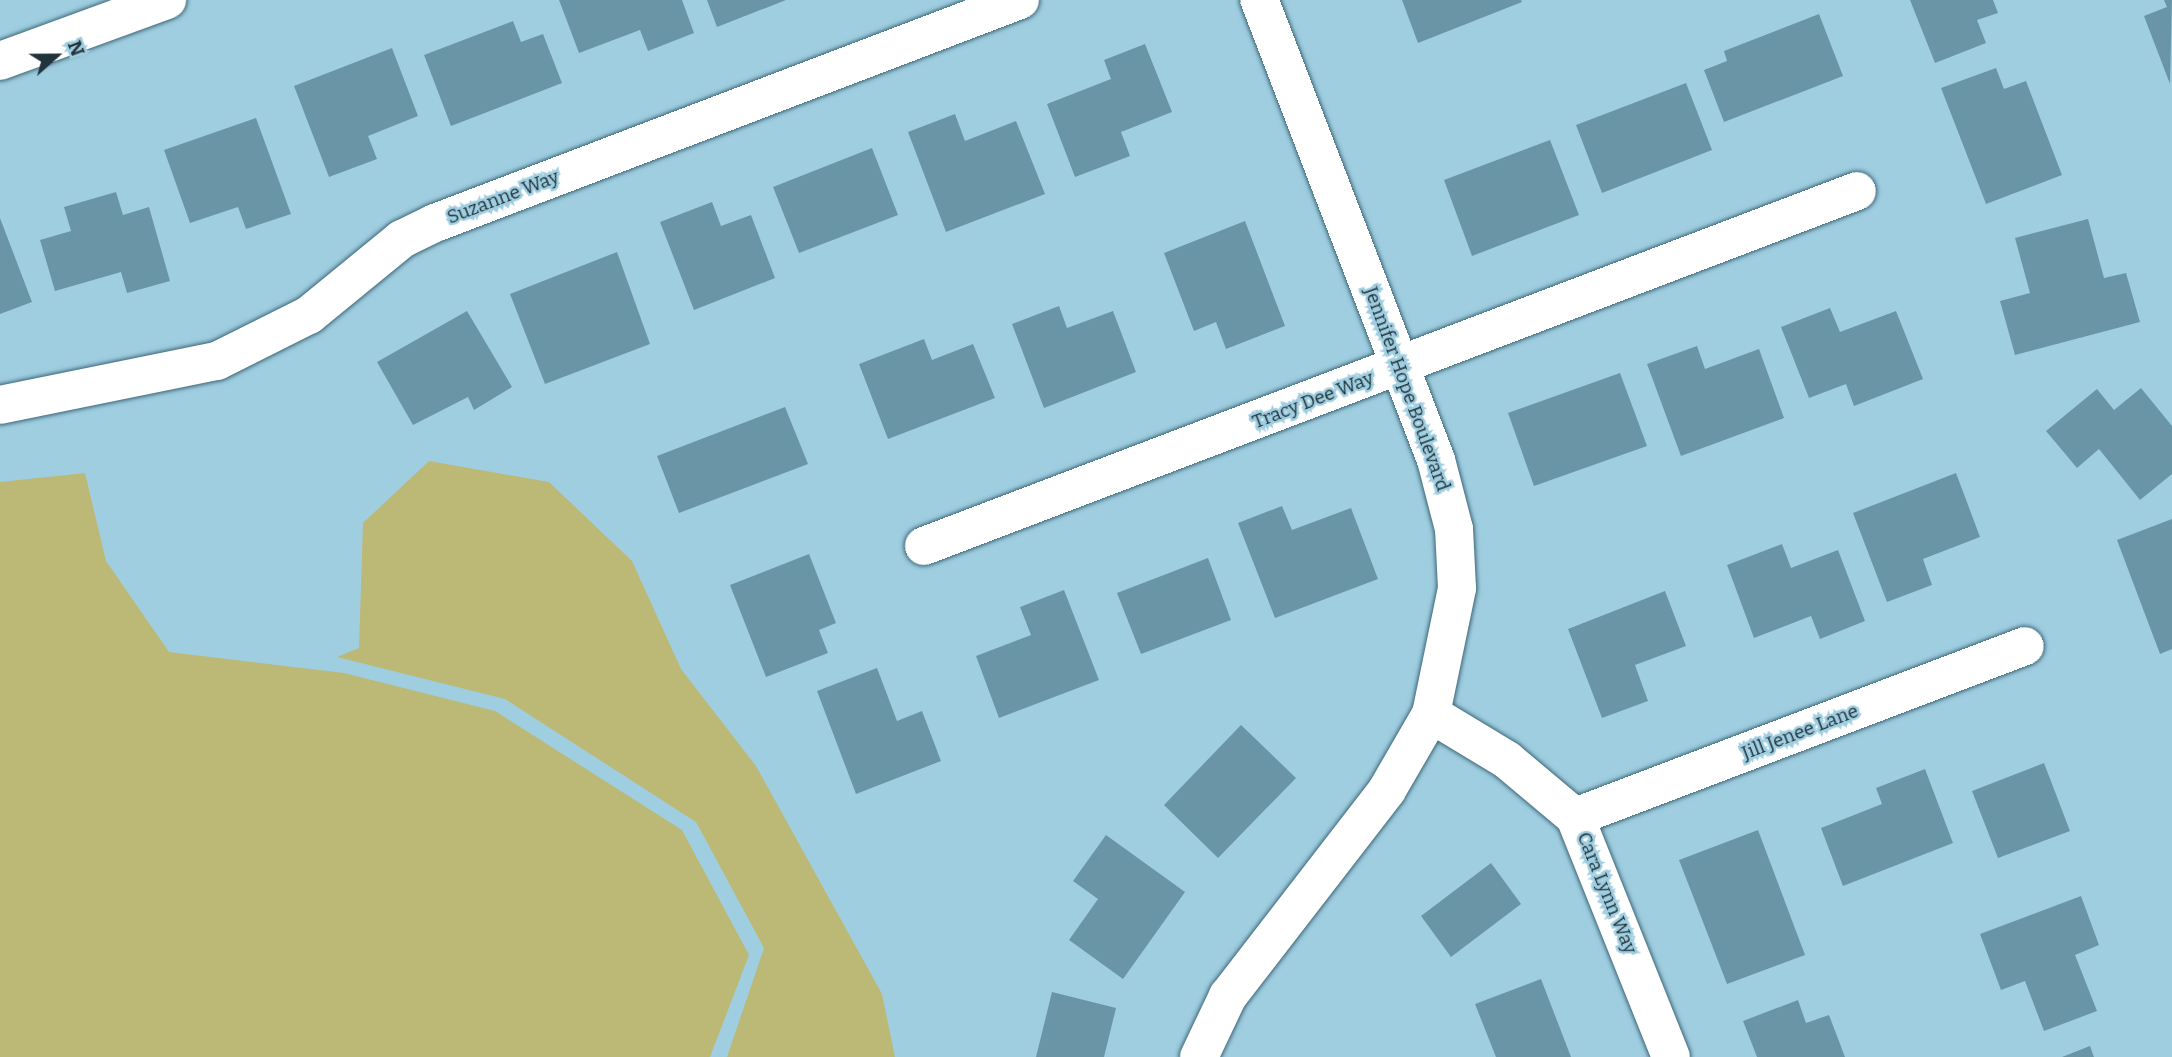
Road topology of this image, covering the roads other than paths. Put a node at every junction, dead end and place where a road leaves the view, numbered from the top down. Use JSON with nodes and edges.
{"nodes":[{"id":1,"x":167,"y":0,"type":"edge"},
{"id":2,"x":1020,"y":0,"type":"edge"},
{"id":3,"x":1259,"y":0,"type":"edge"},
{"id":4,"x":0,"y":61,"type":"edge"},
{"id":5,"x":1857,"y":191,"type":"dead end"},
{"id":6,"x":1402,"y":367,"type":"junction"},
{"id":7,"x":0,"y":405,"type":"edge"},
{"id":8,"x":924,"y":546,"type":"dead end"},
{"id":9,"x":2025,"y":646,"type":"dead end"},
{"id":10,"x":1431,"y":714,"type":"junction"},
{"id":11,"x":1575,"y":817,"type":"junction"},
{"id":12,"x":1199,"y":1057,"type":"edge"},
{"id":13,"x":1671,"y":1057,"type":"edge"}],
"edges":[{"from":1,"to":4,"type":"street"},
{"from":2,"to":7,"type":"street","name":"Suzanne Way"},
{"from":3,"to":6,"type":"street","name":"Jennifer Hope Boulevard"},
{"from":5,"to":6,"type":"street","name":"Tracy Dee Way"},
{"from":6,"to":8,"type":"street","name":"Tracy Dee Way"},
{"from":6,"to":10,"type":"street","name":"Jennifer Hope Boulevard"},
{"from":9,"to":11,"type":"street","name":"Jill Jenee Lane"},
{"from":10,"to":11,"type":"street","name":"Cara Lynn Way"},
{"from":10,"to":12,"type":"street","name":"Jennifer Hope Boulevard"},
{"from":11,"to":13,"type":"street","name":"Cara Lynn Way"}]}
